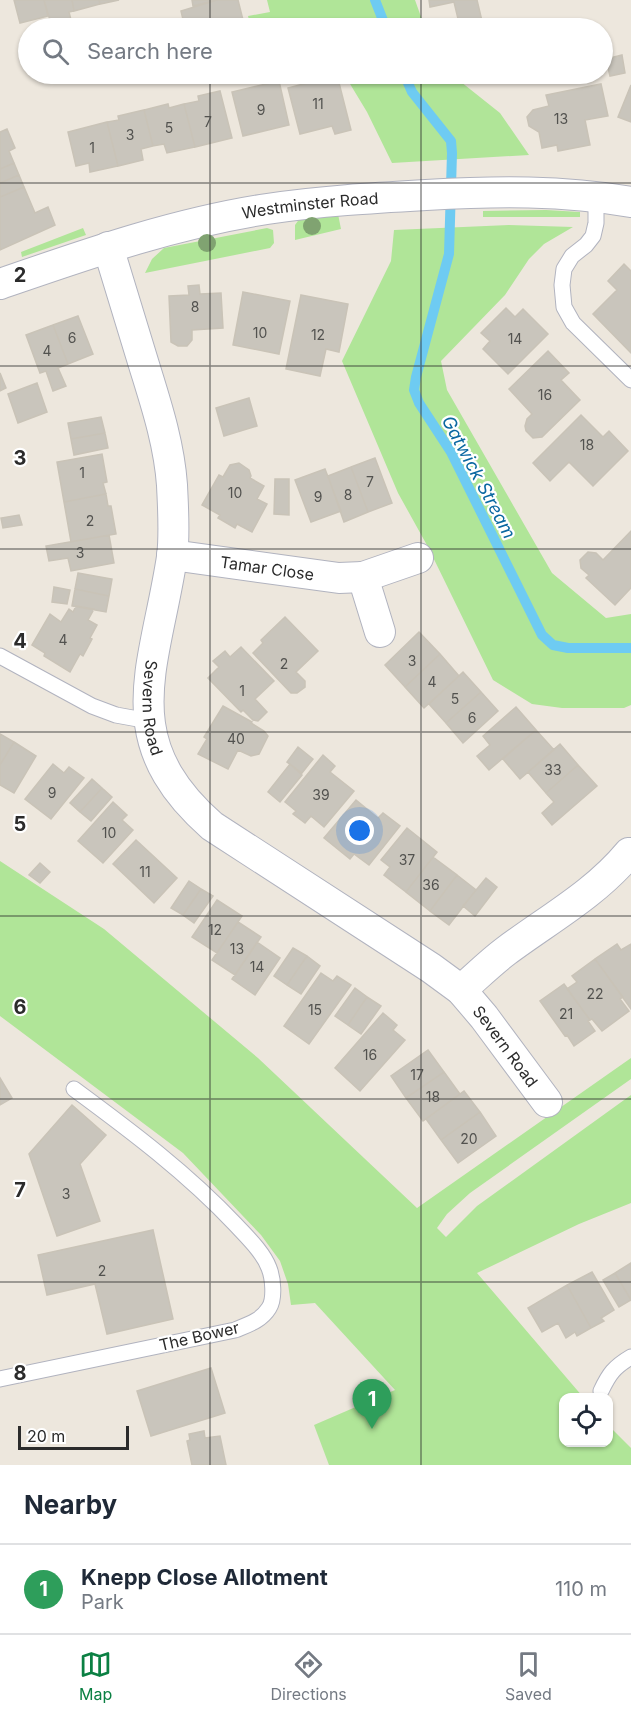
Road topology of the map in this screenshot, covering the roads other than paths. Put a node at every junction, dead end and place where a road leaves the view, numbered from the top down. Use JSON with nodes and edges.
{"nodes":[{"id":1,"x":596,"y":196,"type":"junction"},
{"id":2,"x":631,"y":202,"type":"edge"},
{"id":3,"x":108,"y":248,"type":"junction"},
{"id":4,"x":0,"y":284,"type":"edge"},
{"id":5,"x":631,"y":380,"type":"edge"},
{"id":6,"x":172,"y":555,"type":"junction"},
{"id":7,"x":418,"y":558,"type":"dead end"},
{"id":8,"x":363,"y":577,"type":"junction"},
{"id":9,"x":380,"y":632,"type":"dead end"},
{"id":10,"x":0,"y":656,"type":"edge"},
{"id":11,"x":149,"y":722,"type":"junction"},
{"id":12,"x":630,"y":852,"type":"edge"},
{"id":13,"x":461,"y":990,"type":"junction"},
{"id":14,"x":74,"y":1089,"type":"dead end"},
{"id":15,"x":547,"y":1102,"type":"dead end"},
{"id":16,"x":631,"y":1357,"type":"edge"},
{"id":17,"x":0,"y":1379,"type":"edge"},
{"id":18,"x":601,"y":1391,"type":"dead end"}],
"edges":[{"from":1,"to":2,"type":"street","name":"Westminster Road"},
{"from":1,"to":3,"type":"street","name":"Westminster Road"},
{"from":1,"to":5,"type":"lane"},
{"from":3,"to":4,"type":"street","name":"Westminster Road"},
{"from":3,"to":6,"type":"street","name":"Severn Road"},
{"from":6,"to":8,"type":"street","name":"Tamar Close"},
{"from":6,"to":11,"type":"street","name":"Severn Road"},
{"from":7,"to":8,"type":"street","name":"Tamar Close"},
{"from":8,"to":9,"type":"street"},
{"from":10,"to":11,"type":"lane"},
{"from":11,"to":13,"type":"street","name":"Severn Road"},
{"from":12,"to":13,"type":"street","name":"Severn Road"},
{"from":13,"to":15,"type":"street","name":"Severn Road"},
{"from":14,"to":17,"type":"lane","name":"The Bower"},
{"from":16,"to":18,"type":"lane"}]}
